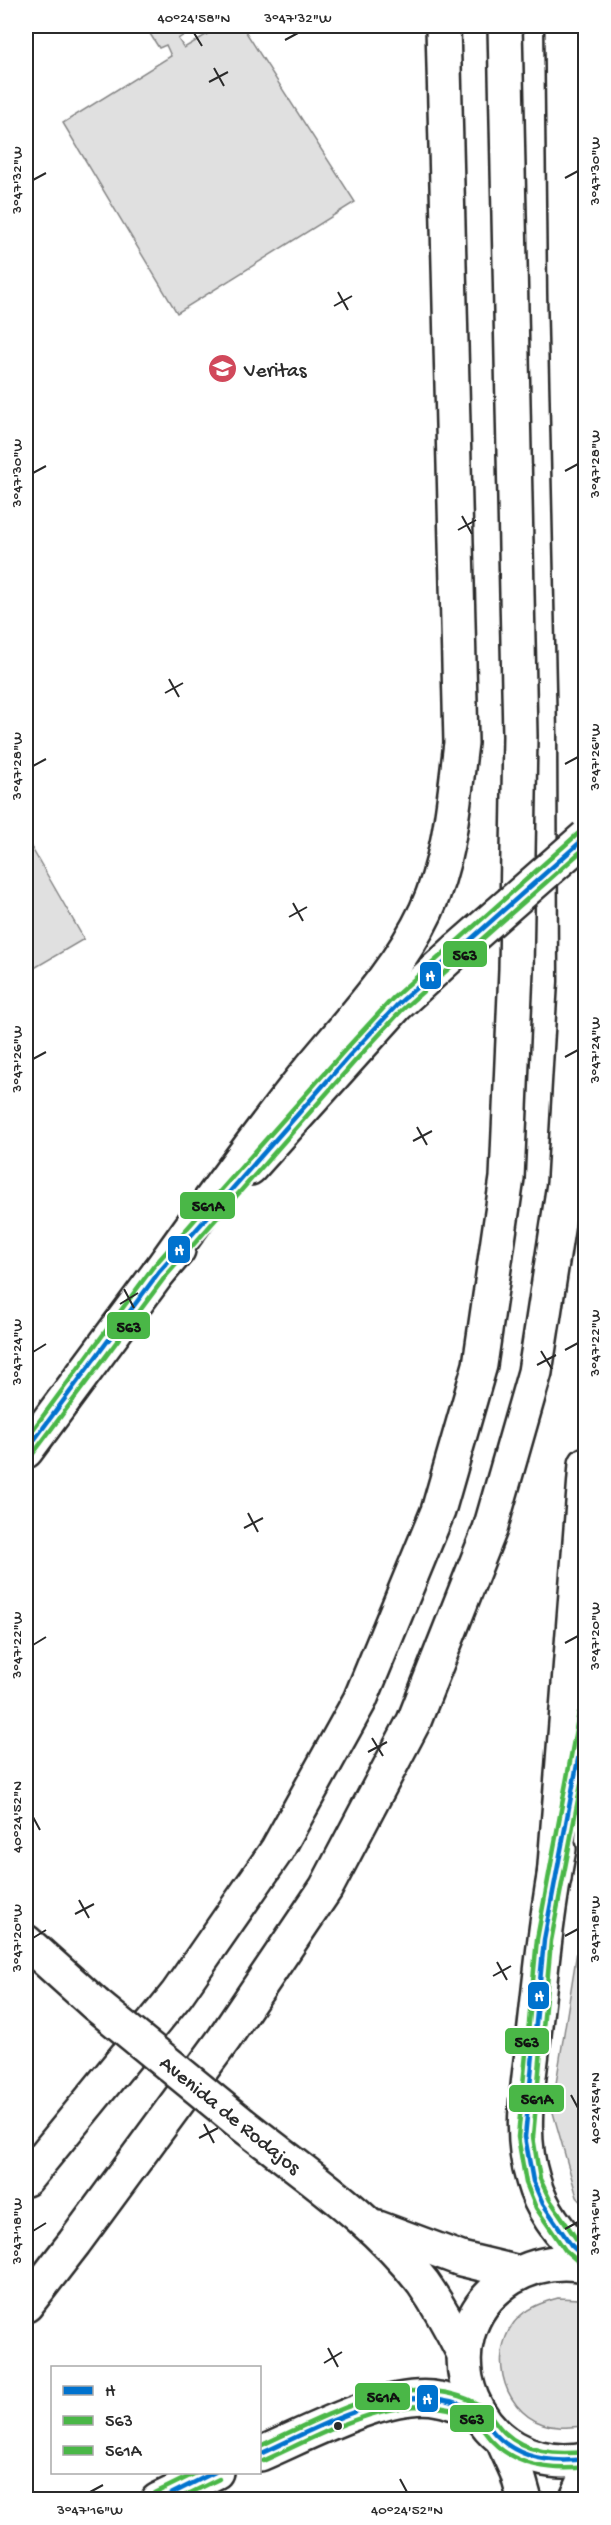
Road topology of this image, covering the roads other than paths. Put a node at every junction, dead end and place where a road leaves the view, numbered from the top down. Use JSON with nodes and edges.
{"nodes":[{"id":1,"x":442,"y":26,"type":"edge"},
{"id":2,"x":504,"y":26,"type":"edge"},
{"id":3,"x":562,"y":26,"type":"edge"},
{"id":4,"x":565,"y":293,"type":"junction"},
{"id":5,"x":585,"y":478,"type":"edge"},
{"id":6,"x":585,"y":837,"type":"edge"},
{"id":7,"x":159,"y":1272,"type":"junction"},
{"id":8,"x":26,"y":1451,"type":"edge"},
{"id":9,"x":585,"y":1464,"type":"edge"},
{"id":10,"x":585,"y":1714,"type":"edge"},
{"id":11,"x":554,"y":1878,"type":"junction"},
{"id":12,"x":26,"y":1941,"type":"edge"},
{"id":13,"x":26,"y":1958,"type":"edge"},
{"id":14,"x":95,"y":2004,"type":"junction"},
{"id":15,"x":26,"y":2179,"type":"edge"},
{"id":16,"x":368,"y":2223,"type":"junction"},
{"id":17,"x":585,"y":2259,"type":"edge"},
{"id":18,"x":585,"y":2265,"type":"edge"},
{"id":19,"x":519,"y":2273,"type":"junction"},
{"id":20,"x":26,"y":2305,"type":"edge"},
{"id":21,"x":464,"y":2354,"type":"junction"},
{"id":22,"x":478,"y":2413,"type":"junction"},
{"id":23,"x":503,"y":2441,"type":"junction"},
{"id":24,"x":261,"y":2454,"type":"edge"},
{"id":25,"x":585,"y":2459,"type":"edge"},
{"id":26,"x":212,"y":2474,"type":"edge"},
{"id":27,"x":585,"y":2478,"type":"edge"},
{"id":28,"x":159,"y":2499,"type":"edge"},
{"id":29,"x":525,"y":2499,"type":"edge"},
{"id":30,"x":576,"y":2499,"type":"edge"}],
"edges":[{"from":1,"to":7,"type":"main road"},
{"from":2,"to":15,"type":"main road"},
{"from":3,"to":4,"type":"main road"},
{"from":4,"to":5,"type":"main road"},
{"from":4,"to":20,"type":"main road"},
{"from":6,"to":7,"type":"main road","bridge":true},
{"from":7,"to":8,"type":"main road"},
{"from":9,"to":11,"type":"main road"},
{"from":10,"to":11,"type":"main road"},
{"from":11,"to":17,"type":"main road"},
{"from":12,"to":14,"type":"main road","name":"Avenida de Rodajos"},
{"from":13,"to":14,"type":"main road","name":"Avenida de Rodajos"},
{"from":14,"to":16,"type":"main road","name":"Avenida de Rodajos","bridge":true},
{"from":16,"to":19,"type":"main road","name":"Avenida de Rodajos"},
{"from":16,"to":21,"type":"main road","name":"Avenida de Rodajos"},
{"from":18,"to":19,"type":"main road"},
{"from":19,"to":21,"type":"main road"},
{"from":21,"to":22,"type":"main road"},
{"from":22,"to":23,"type":"main road"},
{"from":22,"to":24,"type":"main road"},
{"from":23,"to":25,"type":"main road"},
{"from":23,"to":29,"type":"main road"},
{"from":26,"to":28,"type":"main road"},
{"from":27,"to":30,"type":"main road"}]}
